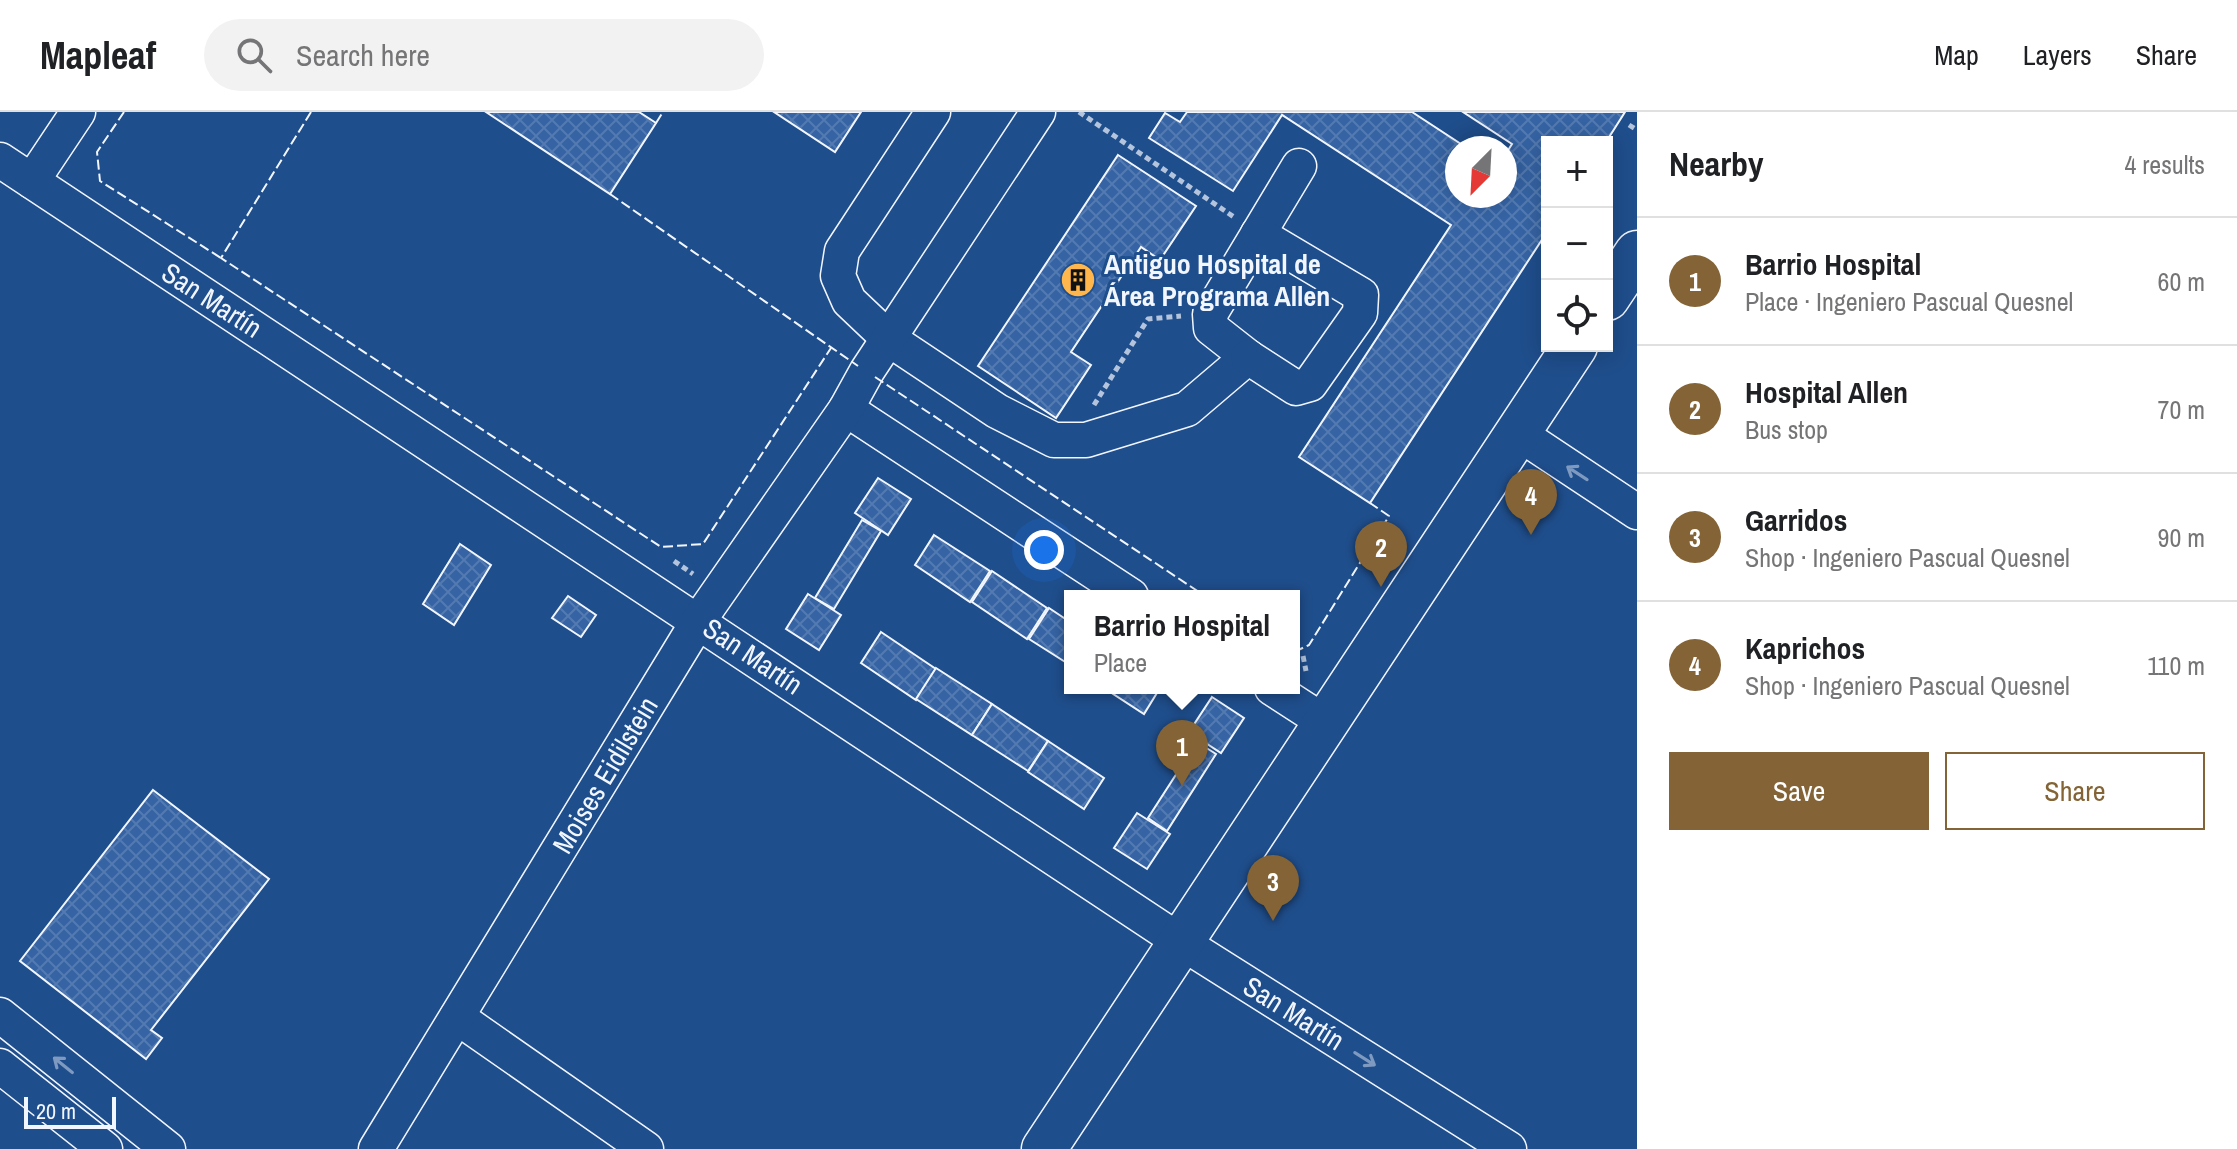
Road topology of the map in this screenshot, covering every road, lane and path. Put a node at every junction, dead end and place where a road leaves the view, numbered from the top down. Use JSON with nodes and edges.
{"nodes":[{"id":1,"x":78,"y":112,"type":"edge"},
{"id":2,"x":933,"y":112,"type":"edge"},
{"id":3,"x":1038,"y":112,"type":"edge"},
{"id":4,"x":1079,"y":112,"type":"edge"},
{"id":5,"x":1629,"y":125,"type":"dead end"},
{"id":6,"x":1637,"y":130,"type":"edge"},
{"id":7,"x":0,"y":160,"type":"edge"},
{"id":8,"x":1299,"y":166,"type":"dead end"},
{"id":9,"x":32,"y":181,"type":"junction"},
{"id":10,"x":1258,"y":234,"type":"junction"},
{"id":11,"x":1637,"y":253,"type":"edge"},
{"id":12,"x":1613,"y":289,"type":"edge"},
{"id":13,"x":1210,"y":314,"type":"junction"},
{"id":14,"x":889,"y":339,"type":"junction"},
{"id":15,"x":1571,"y":352,"type":"edge"},
{"id":16,"x":1248,"y":357,"type":"junction"},
{"id":17,"x":846,"y":409,"type":"junction"},
{"id":18,"x":1518,"y":433,"type":"junction"},
{"id":19,"x":1072,"y":440,"type":"junction"},
{"id":20,"x":1637,"y":512,"type":"edge"},
{"id":21,"x":1122,"y":590,"type":"edge"},
{"id":22,"x":699,"y":620,"type":"junction"},
{"id":23,"x":1281,"y":694,"type":"edge"},
{"id":24,"x":1326,"y":723,"type":"junction"},
{"id":25,"x":1181,"y":942,"type":"junction"},
{"id":26,"x":0,"y":1015,"type":"edge"},
{"id":27,"x":457,"y":1017,"type":"junction"},
{"id":28,"x":0,"y":1066,"type":"edge"},
{"id":29,"x":105,"y":1149,"type":"edge"},
{"id":30,"x":168,"y":1149,"type":"edge"},
{"id":31,"x":376,"y":1149,"type":"edge"},
{"id":32,"x":646,"y":1149,"type":"edge"},
{"id":33,"x":1044,"y":1149,"type":"edge"},
{"id":34,"x":1509,"y":1149,"type":"edge"}],
"edges":[{"from":1,"to":9,"type":"street"},
{"from":2,"to":14,"type":"street"},
{"from":3,"to":14,"type":"street","name":"Moises Eidilstein"},
{"from":4,"to":10,"type":"path"},
{"from":5,"to":6,"type":"path"},
{"from":7,"to":9,"type":"street","name":"San Martín"},
{"from":8,"to":10,"type":"street"},
{"from":9,"to":22,"type":"street","name":"San Martín"},
{"from":10,"to":13,"type":"street"},
{"from":10,"to":16,"type":"street"},
{"from":11,"to":12,"type":"main road"},
{"from":13,"to":16,"type":"street"},
{"from":13,"to":19,"type":"path"},
{"from":14,"to":17,"type":"street","name":"Moises Eidilstein"},
{"from":14,"to":19,"type":"street"},
{"from":15,"to":18,"type":"main road"},
{"from":16,"to":19,"type":"street"},
{"from":17,"to":21,"type":"street"},
{"from":17,"to":22,"type":"street","name":"Moises Eidilstein"},
{"from":20,"to":18,"type":"street","one_way":true},
{"from":18,"to":24,"type":"main road"},
{"from":22,"to":25,"type":"street","name":"San Martín"},
{"from":22,"to":27,"type":"street","name":"Moises Eidilstein"},
{"from":23,"to":24,"type":"street"},
{"from":24,"to":25,"type":"main road"},
{"from":25,"to":33,"type":"main road"},
{"from":25,"to":34,"type":"street","name":"San Martín","one_way":true},
{"from":30,"to":26,"type":"street","one_way":true},
{"from":27,"to":31,"type":"street","name":"Moises Eidilstein"},
{"from":27,"to":32,"type":"street"},
{"from":28,"to":29,"type":"street"}]}
